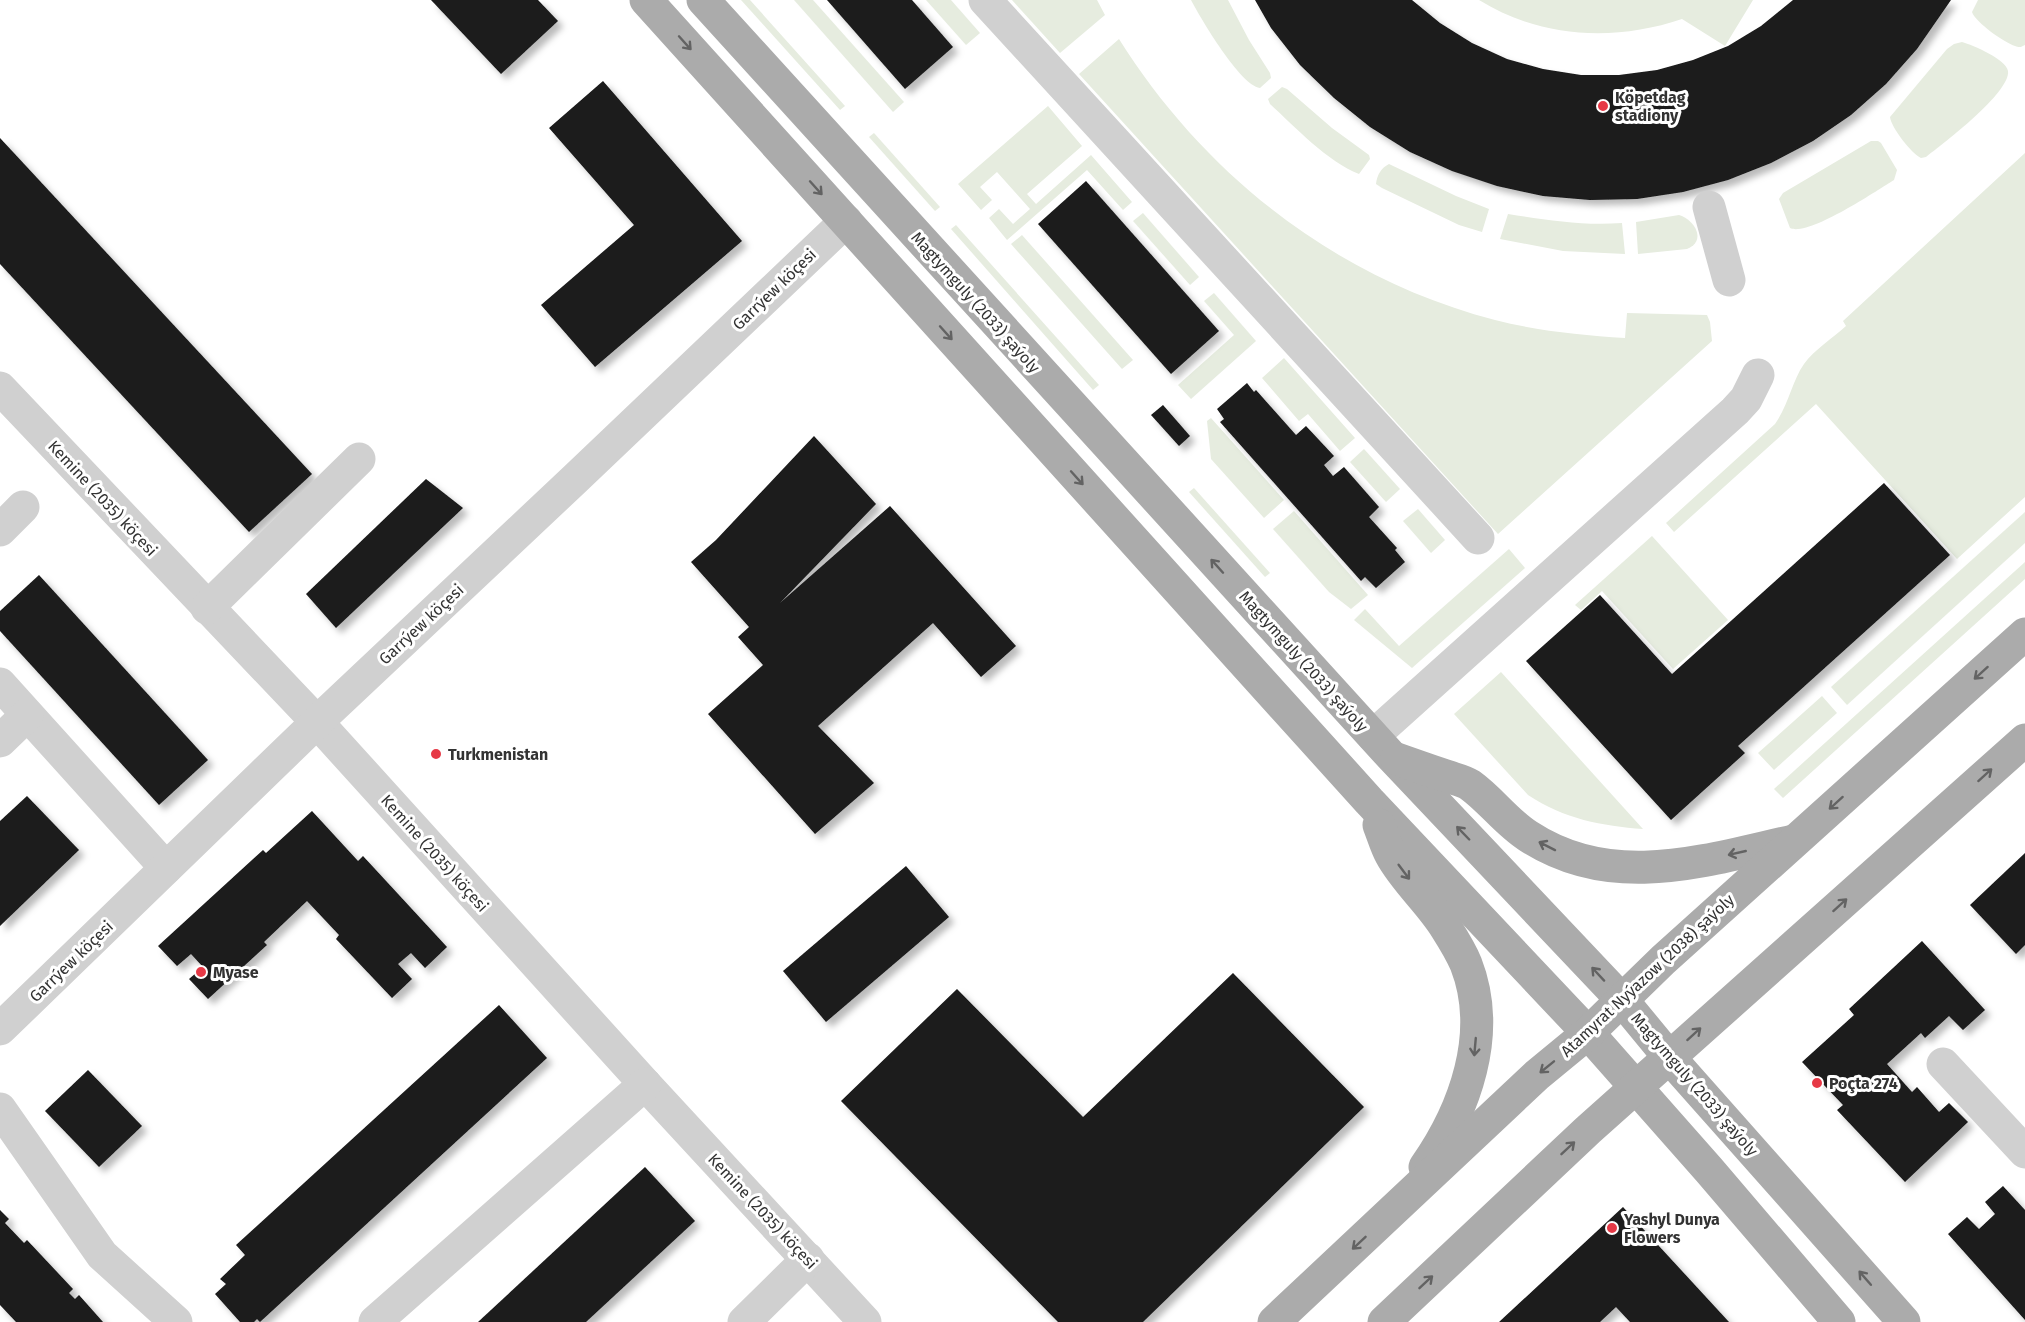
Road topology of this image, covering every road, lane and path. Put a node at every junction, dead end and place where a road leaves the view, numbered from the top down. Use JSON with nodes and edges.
{"nodes":[{"id":1,"x":646,"y":0,"type":"edge"},
{"id":2,"x":703,"y":0,"type":"edge"},
{"id":3,"x":986,"y":0,"type":"edge"},
{"id":4,"x":1709,"y":207,"type":"dead end"},
{"id":5,"x":846,"y":221,"type":"junction"},
{"id":6,"x":1729,"y":280,"type":"dead end"},
{"id":7,"x":1758,"y":375,"type":"dead end"},
{"id":8,"x":0,"y":388,"type":"edge"},
{"id":9,"x":359,"y":459,"type":"dead end"},
{"id":10,"x":23,"y":507,"type":"dead end"},
{"id":11,"x":0,"y":530,"type":"edge"},
{"id":12,"x":1479,"y":538,"type":"dead end"},
{"id":13,"x":207,"y":608,"type":"junction"},
{"id":14,"x":2025,"y":634,"type":"edge"},
{"id":15,"x":0,"y":684,"type":"edge"},
{"id":16,"x":27,"y":715,"type":"junction"},
{"id":17,"x":316,"y":722,"type":"junction"},
{"id":18,"x":2025,"y":740,"type":"edge"},
{"id":19,"x":0,"y":741,"type":"edge"},
{"id":20,"x":1382,"y":747,"type":"junction"},
{"id":21,"x":1369,"y":801,"type":"junction"},
{"id":22,"x":1794,"y":840,"type":"junction"},
{"id":23,"x":166,"y":868,"type":"junction"},
{"id":24,"x":1622,"y":1000,"type":"junction"},
{"id":25,"x":0,"y":1029,"type":"edge"},
{"id":26,"x":1588,"y":1033,"type":"junction"},
{"id":27,"x":1669,"y":1057,"type":"junction"},
{"id":28,"x":1942,"y":1064,"type":"dead end"},
{"id":29,"x":645,"y":1084,"type":"junction"},
{"id":30,"x":1635,"y":1088,"type":"junction"},
{"id":31,"x":0,"y":1109,"type":"edge"},
{"id":32,"x":2025,"y":1152,"type":"edge"},
{"id":33,"x":1396,"y":1209,"type":"junction"},
{"id":34,"x":808,"y":1260,"type":"junction"},
{"id":35,"x":176,"y":1322,"type":"edge"},
{"id":36,"x":375,"y":1322,"type":"edge"},
{"id":37,"x":744,"y":1322,"type":"edge"},
{"id":38,"x":866,"y":1322,"type":"edge"},
{"id":39,"x":1274,"y":1322,"type":"edge"},
{"id":40,"x":1384,"y":1322,"type":"edge"},
{"id":41,"x":1839,"y":1322,"type":"edge"},
{"id":42,"x":1904,"y":1322,"type":"edge"}],
"edges":[{"from":1,"to":5,"type":"main road","one_way":true},
{"from":20,"to":2,"type":"main road","name":"Magtymguly (2033) şaýoly","one_way":true},
{"from":3,"to":12,"type":"street"},
{"from":4,"to":6,"type":"street"},
{"from":5,"to":17,"type":"street","name":"Garrýew köçesi"},
{"from":5,"to":21,"type":"main road","one_way":true},
{"from":7,"to":20,"type":"street"},
{"from":8,"to":13,"type":"street","name":"Kemine (2035) köçesi"},
{"from":9,"to":13,"type":"street"},
{"from":10,"to":11,"type":"street"},
{"from":13,"to":17,"type":"street","name":"Kemine (2035) köçesi"},
{"from":14,"to":22,"type":"main road","name":"Atamyrat Nyýazow (2038) şaýoly","one_way":true},
{"from":15,"to":16,"type":"street"},
{"from":16,"to":19,"type":"street"},
{"from":16,"to":23,"type":"street"},
{"from":17,"to":23,"type":"street","name":"Garrýew köçesi"},
{"from":17,"to":29,"type":"street","name":"Kemine (2035) köçesi"},
{"from":27,"to":18,"type":"main road","one_way":true},
{"from":22,"to":20,"type":"main road","one_way":true},
{"from":24,"to":20,"type":"main road","name":"Magtymguly (2033) şaýoly","one_way":true},
{"from":21,"to":26,"type":"main road"},
{"from":21,"to":33,"type":"main road","one_way":true},
{"from":22,"to":24,"type":"main road","name":"Atamyrat Nyýazow (2038) şaýoly"},
{"from":23,"to":25,"type":"street","name":"Garrýew köçesi"},
{"from":24,"to":26,"type":"main road","name":"Atamyrat Nyýazow (2038) şaýoly"},
{"from":24,"to":27,"type":"main road","name":"Magtymguly (2033) şaýoly"},
{"from":26,"to":30,"type":"main road"},
{"from":26,"to":33,"type":"main road","name":"Atamyrat Nyýazow (2038) şaýoly","one_way":true},
{"from":27,"to":30,"type":"main road"},
{"from":42,"to":27,"type":"main road","name":"Magtymguly (2033) şaýoly","one_way":true},
{"from":28,"to":32,"type":"street"},
{"from":29,"to":34,"type":"street","name":"Kemine (2035) köçesi"},
{"from":29,"to":36,"type":"street"},
{"from":40,"to":30,"type":"main road","one_way":true},
{"from":30,"to":41,"type":"main road"},
{"from":31,"to":35,"type":"street"},
{"from":33,"to":39,"type":"main road","name":"Atamyrat Nyýazow (2038) şaýoly","one_way":true},
{"from":34,"to":37,"type":"street"},
{"from":34,"to":38,"type":"street","name":"Kemine (2035) köçesi"}]}
